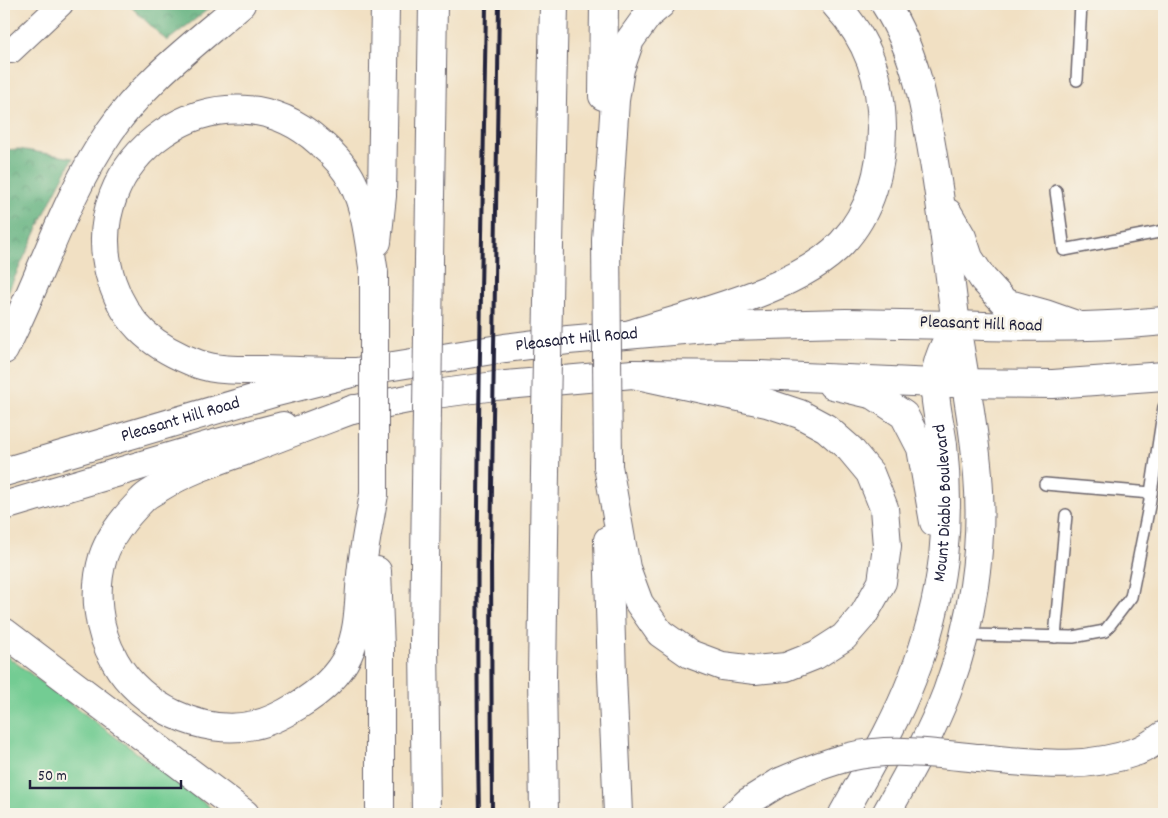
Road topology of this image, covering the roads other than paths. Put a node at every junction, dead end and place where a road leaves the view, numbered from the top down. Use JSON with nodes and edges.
{"nodes":[{"id":1,"x":62,"y":4,"type":"edge"},
{"id":2,"x":241,"y":4,"type":"edge"},
{"id":3,"x":385,"y":4,"type":"edge"},
{"id":4,"x":433,"y":4,"type":"edge"},
{"id":5,"x":554,"y":4,"type":"edge"},
{"id":6,"x":604,"y":4,"type":"edge"},
{"id":7,"x":661,"y":4,"type":"edge"},
{"id":8,"x":835,"y":4,"type":"edge"},
{"id":9,"x":884,"y":4,"type":"edge"},
{"id":10,"x":1081,"y":4,"type":"edge"},
{"id":11,"x":4,"y":50,"type":"edge"},
{"id":12,"x":1077,"y":80,"type":"dead end"},
{"id":13,"x":1056,"y":191,"type":"dead end"},
{"id":14,"x":940,"y":198,"type":"junction"},
{"id":15,"x":1164,"y":231,"type":"edge"},
{"id":16,"x":606,"y":240,"type":"junction"},
{"id":17,"x":374,"y":273,"type":"junction"},
{"id":18,"x":1164,"y":321,"type":"edge"},
{"id":19,"x":956,"y":325,"type":"junction"},
{"id":20,"x":1079,"y":326,"type":"junction"},
{"id":21,"x":631,"y":334,"type":"junction"},
{"id":22,"x":4,"y":350,"type":"edge"},
{"id":23,"x":356,"y":372,"type":"junction"},
{"id":24,"x":633,"y":374,"type":"junction"},
{"id":25,"x":796,"y":376,"type":"junction"},
{"id":26,"x":1164,"y":376,"type":"edge"},
{"id":27,"x":934,"y":383,"type":"junction"},
{"id":28,"x":966,"y":384,"type":"junction"},
{"id":29,"x":1164,"y":407,"type":"edge"},
{"id":30,"x":354,"y":409,"type":"junction"},
{"id":31,"x":608,"y":466,"type":"junction"},
{"id":32,"x":4,"y":472,"type":"edge"},
{"id":33,"x":1045,"y":484,"type":"dead end"},
{"id":34,"x":1151,"y":493,"type":"junction"},
{"id":35,"x":374,"y":494,"type":"junction"},
{"id":36,"x":4,"y":506,"type":"edge"},
{"id":37,"x":1066,"y":515,"type":"dead end"},
{"id":38,"x":942,"y":560,"type":"junction"},
{"id":39,"x":4,"y":632,"type":"edge"},
{"id":40,"x":964,"y":635,"type":"junction"},
{"id":41,"x":1055,"y":636,"type":"junction"},
{"id":42,"x":1164,"y":735,"type":"edge"},
{"id":43,"x":245,"y":814,"type":"edge"},
{"id":44,"x":380,"y":814,"type":"edge"},
{"id":45,"x":426,"y":814,"type":"edge"},
{"id":46,"x":544,"y":814,"type":"edge"},
{"id":47,"x":618,"y":814,"type":"edge"},
{"id":48,"x":735,"y":814,"type":"edge"},
{"id":49,"x":843,"y":814,"type":"edge"},
{"id":50,"x":886,"y":814,"type":"edge"}],
"edges":[{"from":1,"to":11,"type":"street"},
{"from":2,"to":22,"type":"main road"},
{"from":3,"to":17,"type":"main road"},
{"from":4,"to":45,"type":"main road","bridge":true},
{"from":5,"to":46,"type":"main road","bridge":true},
{"from":6,"to":16,"type":"main road"},
{"from":7,"to":16,"type":"main road"},
{"from":8,"to":21,"type":"main road"},
{"from":9,"to":14,"type":"main road"},
{"from":10,"to":12,"type":"lane"},
{"from":13,"to":15,"type":"lane"},
{"from":14,"to":19,"type":"main road"},
{"from":14,"to":20,"type":"main road"},
{"from":16,"to":31,"type":"main road","bridge":true},
{"from":17,"to":23,"type":"main road"},
{"from":17,"to":35,"type":"main road","bridge":true},
{"from":18,"to":20,"type":"main road","name":"Pleasant Hill Road"},
{"from":19,"to":20,"type":"main road","name":"Pleasant Hill Road"},
{"from":19,"to":21,"type":"main road","name":"Pleasant Hill Road"},
{"from":19,"to":27,"type":"main road","name":"Mount Diablo Boulevard"},
{"from":19,"to":28,"type":"main road","name":"Mount Diablo Boulevard"},
{"from":21,"to":23,"type":"main road","name":"Pleasant Hill Road"},
{"from":23,"to":32,"type":"main road","name":"Pleasant Hill Road"},
{"from":24,"to":25,"type":"main road","name":"Pleasant Hill Road"},
{"from":24,"to":30,"type":"main road","name":"Pleasant Hill Road"},
{"from":24,"to":31,"type":"main road"},
{"from":25,"to":27,"type":"main road","name":"Pleasant Hill Road"},
{"from":25,"to":38,"type":"main road"},
{"from":26,"to":28,"type":"main road","name":"Pleasant Hill Road"},
{"from":27,"to":28,"type":"main road","name":"Pleasant Hill Road"},
{"from":27,"to":38,"type":"main road","name":"Mount Diablo Boulevard"},
{"from":28,"to":40,"type":"main road","name":"Mount Diablo Boulevard"},
{"from":29,"to":34,"type":"lane"},
{"from":30,"to":35,"type":"main road"},
{"from":30,"to":36,"type":"main road","name":"Pleasant Hill Road"},
{"from":31,"to":47,"type":"main road"},
{"from":33,"to":34,"type":"lane"},
{"from":34,"to":41,"type":"lane"},
{"from":35,"to":44,"type":"main road"},
{"from":37,"to":41,"type":"lane"},
{"from":38,"to":49,"type":"main road","name":"Mount Diablo Boulevard"},
{"from":39,"to":43,"type":"main road"},
{"from":40,"to":41,"type":"lane"},
{"from":40,"to":50,"type":"main road","name":"Mount Diablo Boulevard"},
{"from":42,"to":48,"type":"main road","bridge":true}]}
